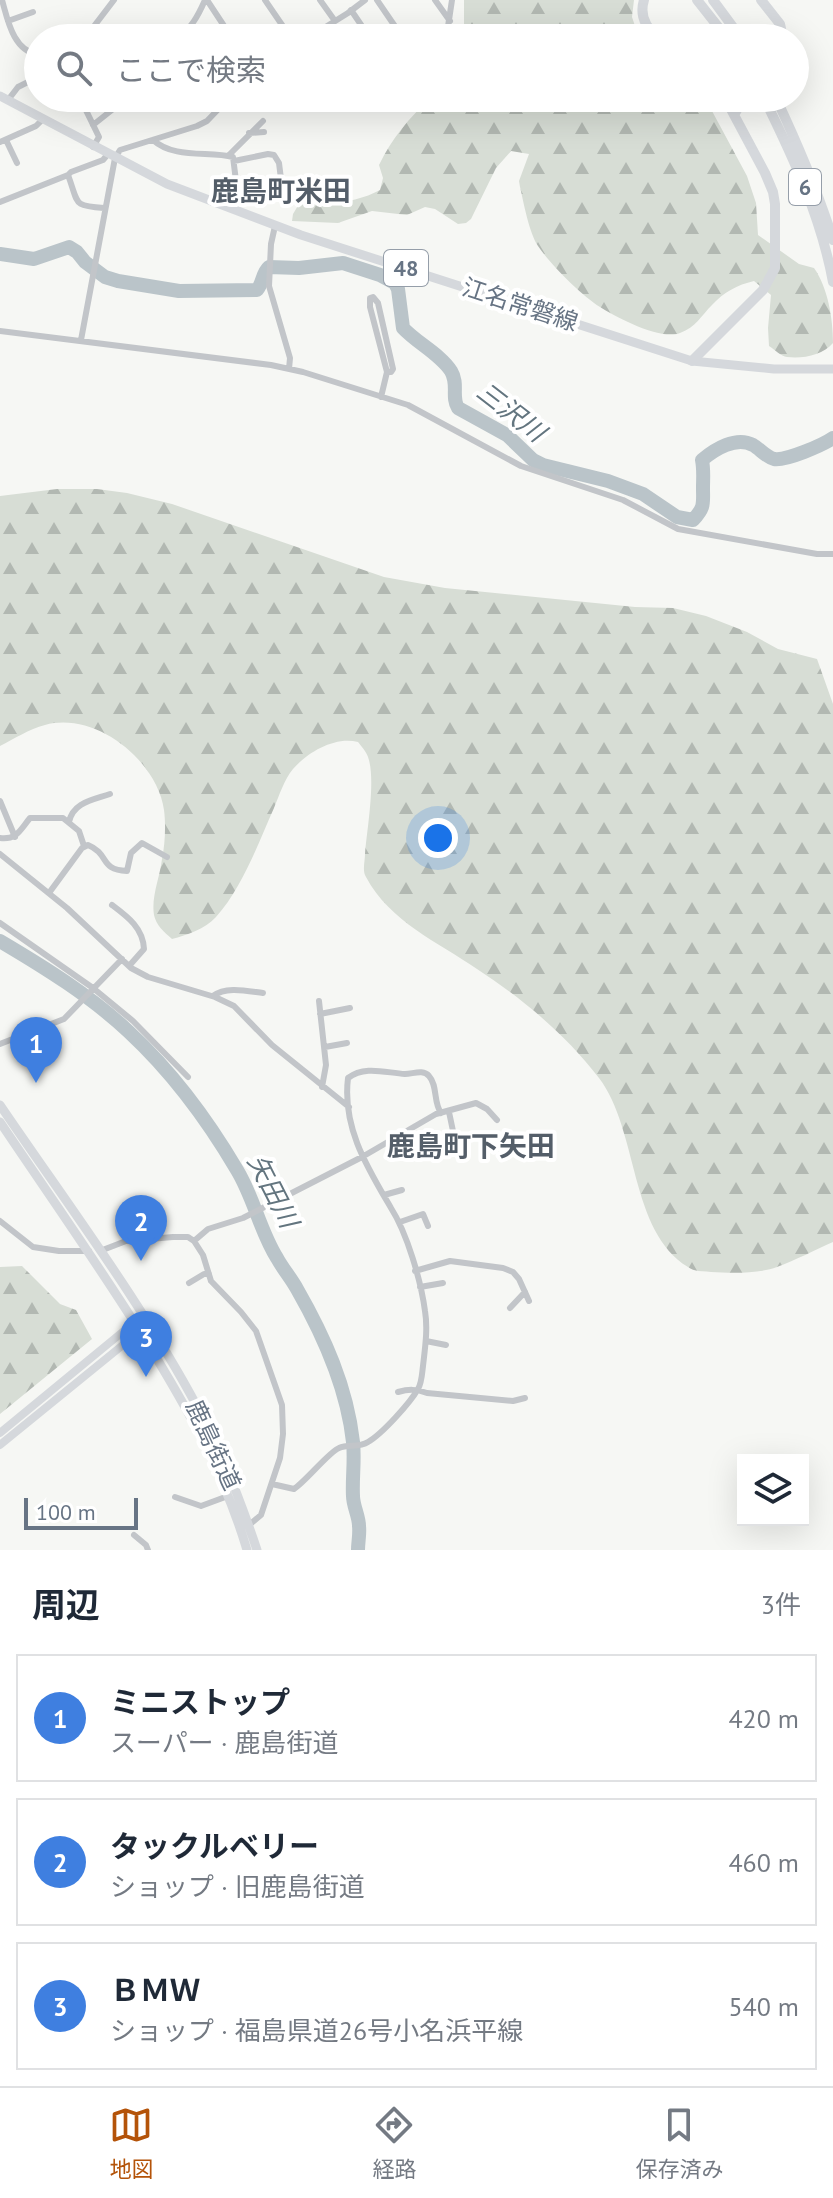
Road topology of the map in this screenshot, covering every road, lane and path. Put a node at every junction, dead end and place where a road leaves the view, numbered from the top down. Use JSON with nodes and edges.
{"nodes":[{"id":1,"x":2,"y":0,"type":"edge"},
{"id":2,"x":114,"y":0,"type":"edge"},
{"id":3,"x":206,"y":0,"type":"edge"},
{"id":4,"x":265,"y":0,"type":"edge"},
{"id":5,"x":320,"y":0,"type":"edge"},
{"id":6,"x":365,"y":0,"type":"edge"},
{"id":7,"x":377,"y":0,"type":"edge"},
{"id":8,"x":435,"y":0,"type":"edge"},
{"id":9,"x":452,"y":0,"type":"edge"},
{"id":10,"x":644,"y":0,"type":"edge"},
{"id":11,"x":697,"y":0,"type":"edge"},
{"id":12,"x":713,"y":0,"type":"edge"},
{"id":13,"x":761,"y":0,"type":"edge"},
{"id":14,"x":351,"y":10,"type":"junction"},
{"id":15,"x":33,"y":12,"type":"dead end"},
{"id":16,"x":8,"y":21,"type":"junction"},
{"id":17,"x":335,"y":21,"type":"junction"},
{"id":18,"x":450,"y":21,"type":"junction"},
{"id":19,"x":96,"y":24,"type":"edge"},
{"id":20,"x":192,"y":24,"type":"edge"},
{"id":21,"x":222,"y":24,"type":"edge"},
{"id":22,"x":281,"y":24,"type":"edge"},
{"id":23,"x":330,"y":24,"type":"edge"},
{"id":24,"x":360,"y":24,"type":"edge"},
{"id":25,"x":393,"y":24,"type":"edge"},
{"id":26,"x":449,"y":24,"type":"edge"},
{"id":27,"x":646,"y":24,"type":"edge"},
{"id":28,"x":716,"y":24,"type":"edge"},
{"id":29,"x":731,"y":24,"type":"edge"},
{"id":30,"x":780,"y":24,"type":"edge"},
{"id":31,"x":24,"y":47,"type":"edge"},
{"id":32,"x":24,"y":84,"type":"edge"},
{"id":33,"x":4,"y":98,"type":"edge"},
{"id":34,"x":24,"y":109,"type":"edge"},
{"id":35,"x":30,"y":112,"type":"edge"},
{"id":36,"x":87,"y":112,"type":"edge"},
{"id":37,"x":109,"y":112,"type":"edge"},
{"id":38,"x":216,"y":112,"type":"edge"},
{"id":39,"x":732,"y":112,"type":"edge"},
{"id":40,"x":736,"y":112,"type":"edge"},
{"id":41,"x":771,"y":112,"type":"edge"},
{"id":42,"x":783,"y":112,"type":"edge"},
{"id":43,"x":734,"y":115,"type":"junction"},
{"id":44,"x":43,"y":119,"type":"junction"},
{"id":45,"x":263,"y":121,"type":"dead end"},
{"id":46,"x":93,"y":125,"type":"junction"},
{"id":47,"x":264,"y":132,"type":"dead end"},
{"id":48,"x":249,"y":133,"type":"junction"},
{"id":49,"x":153,"y":140,"type":"junction"},
{"id":50,"x":3,"y":141,"type":"edge"},
{"id":51,"x":93,"y":147,"type":"junction"},
{"id":52,"x":112,"y":156,"type":"junction"},
{"id":53,"x":232,"y":158,"type":"junction"},
{"id":54,"x":17,"y":163,"type":"dead end"},
{"id":55,"x":68,"y":175,"type":"junction"},
{"id":56,"x":282,"y":187,"type":"dead end"},
{"id":57,"x":0,"y":202,"type":"edge"},
{"id":58,"x":104,"y":208,"type":"junction"},
{"id":59,"x":231,"y":209,"type":"junction"},
{"id":60,"x":275,"y":226,"type":"junction"},
{"id":61,"x":833,"y":240,"type":"edge"},
{"id":62,"x":833,"y":282,"type":"edge"},
{"id":63,"x":0,"y":331,"type":"edge"},
{"id":64,"x":81,"y":340,"type":"junction"},
{"id":65,"x":692,"y":361,"type":"junction"},
{"id":66,"x":289,"y":369,"type":"junction"},
{"id":67,"x":833,"y":369,"type":"edge"},
{"id":68,"x":387,"y":372,"type":"junction"},
{"id":69,"x":381,"y":397,"type":"junction"},
{"id":70,"x":833,"y":554,"type":"edge"},
{"id":71,"x":110,"y":794,"type":"dead end"},
{"id":72,"x":0,"y":801,"type":"edge"},
{"id":73,"x":69,"y":822,"type":"junction"},
{"id":74,"x":15,"y":837,"type":"junction"},
{"id":75,"x":0,"y":838,"type":"edge"},
{"id":76,"x":84,"y":846,"type":"junction"},
{"id":77,"x":0,"y":854,"type":"edge"},
{"id":78,"x":167,"y":857,"type":"dead end"},
{"id":79,"x":49,"y":893,"type":"junction"},
{"id":80,"x":112,"y":905,"type":"dead end"},
{"id":81,"x":0,"y":923,"type":"edge"},
{"id":82,"x":122,"y":959,"type":"junction"},
{"id":83,"x":129,"y":966,"type":"junction"},
{"id":84,"x":93,"y":988,"type":"junction"},
{"id":85,"x":263,"y":993,"type":"dead end"},
{"id":86,"x":213,"y":996,"type":"junction"},
{"id":87,"x":319,"y":1001,"type":"dead end"},
{"id":88,"x":350,"y":1008,"type":"dead end"},
{"id":89,"x":320,"y":1014,"type":"junction"},
{"id":90,"x":347,"y":1043,"type":"dead end"},
{"id":91,"x":0,"y":1044,"type":"edge"},
{"id":92,"x":325,"y":1047,"type":"junction"},
{"id":93,"x":188,"y":1077,"type":"dead end"},
{"id":94,"x":322,"y":1087,"type":"junction"},
{"id":95,"x":478,"y":1096,"type":"dead end"},
{"id":96,"x":472,"y":1103,"type":"junction"},
{"id":97,"x":0,"y":1105,"type":"edge"},
{"id":98,"x":349,"y":1107,"type":"junction"},
{"id":99,"x":445,"y":1112,"type":"junction"},
{"id":100,"x":497,"y":1120,"type":"dead end"},
{"id":101,"x":0,"y":1122,"type":"edge"},
{"id":102,"x":453,"y":1131,"type":"dead end"},
{"id":103,"x":362,"y":1157,"type":"junction"},
{"id":104,"x":402,"y":1190,"type":"dead end"},
{"id":105,"x":384,"y":1195,"type":"junction"},
{"id":106,"x":0,"y":1221,"type":"edge"},
{"id":107,"x":400,"y":1222,"type":"junction"},
{"id":108,"x":428,"y":1226,"type":"dead end"},
{"id":109,"x":194,"y":1241,"type":"junction"},
{"id":110,"x":87,"y":1251,"type":"junction"},
{"id":111,"x":100,"y":1251,"type":"junction"},
{"id":112,"x":415,"y":1271,"type":"junction"},
{"id":113,"x":209,"y":1274,"type":"junction"},
{"id":114,"x":189,"y":1283,"type":"dead end"},
{"id":115,"x":443,"y":1283,"type":"dead end"},
{"id":116,"x":420,"y":1287,"type":"junction"},
{"id":117,"x":525,"y":1292,"type":"junction"},
{"id":118,"x":529,"y":1301,"type":"dead end"},
{"id":119,"x":510,"y":1308,"type":"dead end"},
{"id":120,"x":141,"y":1323,"type":"junction"},
{"id":121,"x":426,"y":1341,"type":"junction"},
{"id":122,"x":446,"y":1345,"type":"dead end"},
{"id":123,"x":418,"y":1390,"type":"junction"},
{"id":124,"x":398,"y":1392,"type":"dead end"},
{"id":125,"x":525,"y":1398,"type":"dead end"},
{"id":126,"x":0,"y":1433,"type":"edge"},
{"id":127,"x":0,"y":1445,"type":"edge"},
{"id":128,"x":272,"y":1484,"type":"junction"},
{"id":129,"x":228,"y":1496,"type":"junction"},
{"id":130,"x":175,"y":1497,"type":"dead end"},
{"id":131,"x":249,"y":1525,"type":"junction"},
{"id":132,"x":134,"y":1535,"type":"dead end"},
{"id":133,"x":148,"y":1550,"type":"edge"},
{"id":134,"x":247,"y":1550,"type":"edge"},
{"id":135,"x":257,"y":1550,"type":"edge"}],
"edges":[{"from":1,"to":16,"type":"street"},
{"from":2,"to":19,"type":"street"},
{"from":3,"to":20,"type":"street"},
{"from":3,"to":21,"type":"street"},
{"from":4,"to":22,"type":"street"},
{"from":5,"to":17,"type":"street"},
{"from":6,"to":14,"type":"street"},
{"from":7,"to":25,"type":"street"},
{"from":8,"to":18,"type":"street"},
{"from":9,"to":18,"type":"street"},
{"from":10,"to":27,"type":"highway"},
{"from":11,"to":28,"type":"highway"},
{"from":12,"to":29,"type":"highway"},
{"from":13,"to":30,"type":"highway"},
{"from":14,"to":17,"type":"street"},
{"from":14,"to":24,"type":"street"},
{"from":15,"to":16,"type":"street"},
{"from":16,"to":31,"type":"street"},
{"from":17,"to":23,"type":"street"},
{"from":18,"to":26,"type":"street"},
{"from":32,"to":33,"type":"street"},
{"from":33,"to":34,"type":"main road","name":"江名常磐線","number":"48"},
{"from":35,"to":44,"type":"main road","name":"江名常磐線","number":"48"},
{"from":36,"to":46,"type":"street"},
{"from":37,"to":46,"type":"street"},
{"from":38,"to":49,"type":"street"},
{"from":39,"to":43,"type":"highway"},
{"from":40,"to":43,"type":"highway"},
{"from":41,"to":62,"type":"highway","number":"6"},
{"from":42,"to":61,"type":"highway","number":"6"},
{"from":43,"to":65,"type":"highway"},
{"from":44,"to":50,"type":"street"},
{"from":44,"to":51,"type":"main road","name":"江名常磐線","number":"48"},
{"from":45,"to":48,"type":"street"},
{"from":46,"to":51,"type":"street"},
{"from":47,"to":48,"type":"street"},
{"from":48,"to":53,"type":"street"},
{"from":49,"to":52,"type":"street"},
{"from":49,"to":53,"type":"street"},
{"from":50,"to":54,"type":"street"},
{"from":51,"to":52,"type":"main road","name":"江名常磐線","number":"48"},
{"from":52,"to":55,"type":"street"},
{"from":52,"to":58,"type":"street"},
{"from":52,"to":59,"type":"main road","name":"江名常磐線","number":"48"},
{"from":53,"to":56,"type":"street"},
{"from":53,"to":59,"type":"street"},
{"from":55,"to":57,"type":"street"},
{"from":55,"to":58,"type":"street"},
{"from":58,"to":64,"type":"street"},
{"from":59,"to":60,"type":"main road","name":"江名常磐線","number":"48"},
{"from":60,"to":65,"type":"main road","name":"江名常磐線","number":"48"},
{"from":60,"to":66,"type":"street"},
{"from":63,"to":64,"type":"street"},
{"from":64,"to":66,"type":"street"},
{"from":65,"to":67,"type":"main road","name":"江名常磐線","number":"48"},
{"from":66,"to":69,"type":"street"},
{"from":68,"to":68,"type":"street"},
{"from":68,"to":69,"type":"street"},
{"from":69,"to":70,"type":"street"},
{"from":71,"to":73,"type":"street"},
{"from":72,"to":74,"type":"street"},
{"from":73,"to":74,"type":"street"},
{"from":73,"to":76,"type":"street"},
{"from":74,"to":75,"type":"street"},
{"from":76,"to":78,"type":"street"},
{"from":76,"to":79,"type":"street"},
{"from":77,"to":79,"type":"street"},
{"from":79,"to":82,"type":"street"},
{"from":80,"to":83,"type":"street"},
{"from":81,"to":84,"type":"street"},
{"from":82,"to":83,"type":"street"},
{"from":82,"to":84,"type":"street"},
{"from":83,"to":86,"type":"street"},
{"from":84,"to":91,"type":"street"},
{"from":84,"to":93,"type":"street"},
{"from":85,"to":86,"type":"street"},
{"from":86,"to":94,"type":"street"},
{"from":87,"to":89,"type":"street"},
{"from":88,"to":89,"type":"street"},
{"from":89,"to":92,"type":"street"},
{"from":90,"to":92,"type":"street"},
{"from":92,"to":94,"type":"street"},
{"from":94,"to":98,"type":"street"},
{"from":95,"to":96,"type":"street"},
{"from":96,"to":99,"type":"street"},
{"from":96,"to":100,"type":"street"},
{"from":97,"to":111,"type":"main road","name":"鹿島街道"},
{"from":98,"to":99,"type":"street"},
{"from":98,"to":103,"type":"street"},
{"from":99,"to":102,"type":"street"},
{"from":99,"to":103,"type":"street"},
{"from":101,"to":110,"type":"main road"},
{"from":103,"to":105,"type":"street"},
{"from":103,"to":109,"type":"street"},
{"from":104,"to":105,"type":"street"},
{"from":105,"to":107,"type":"street"},
{"from":106,"to":110,"type":"street"},
{"from":107,"to":108,"type":"street"},
{"from":107,"to":112,"type":"street"},
{"from":109,"to":111,"type":"street"},
{"from":109,"to":113,"type":"street"},
{"from":110,"to":111,"type":"street"},
{"from":110,"to":120,"type":"main road"},
{"from":111,"to":120,"type":"main road","name":"鹿島街道"},
{"from":112,"to":116,"type":"street"},
{"from":112,"to":117,"type":"street"},
{"from":113,"to":114,"type":"street"},
{"from":113,"to":128,"type":"street"},
{"from":115,"to":116,"type":"street"},
{"from":116,"to":121,"type":"street"},
{"from":117,"to":118,"type":"street"},
{"from":117,"to":119,"type":"street"},
{"from":120,"to":126,"type":"main road"},
{"from":120,"to":127,"type":"main road"},
{"from":120,"to":129,"type":"main road"},
{"from":120,"to":131,"type":"main road","name":"鹿島街道"},
{"from":121,"to":122,"type":"street"},
{"from":121,"to":123,"type":"street"},
{"from":123,"to":124,"type":"street"},
{"from":123,"to":125,"type":"street"},
{"from":123,"to":128,"type":"street"},
{"from":128,"to":131,"type":"street"},
{"from":129,"to":130,"type":"street"},
{"from":129,"to":134,"type":"main road"},
{"from":131,"to":135,"type":"main road","name":"鹿島街道"},
{"from":132,"to":133,"type":"street"}]}
